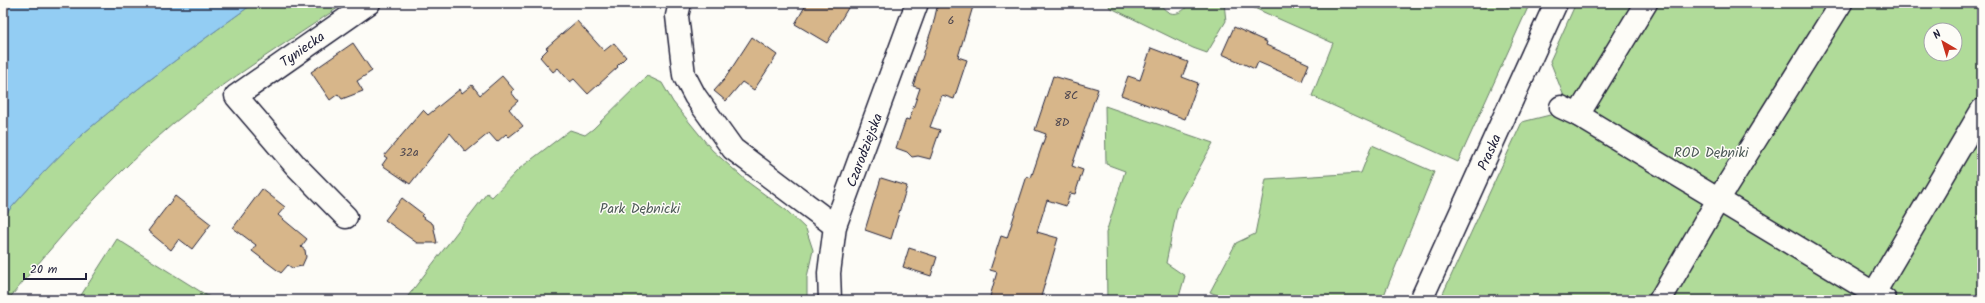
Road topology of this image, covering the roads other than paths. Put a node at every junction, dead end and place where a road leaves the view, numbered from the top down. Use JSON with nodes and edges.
{"nodes":[{"id":1,"x":369,"y":3,"type":"edge"},
{"id":2,"x":680,"y":3,"type":"edge"},
{"id":3,"x":917,"y":3,"type":"edge"},
{"id":4,"x":1556,"y":3,"type":"edge"},
{"id":5,"x":1646,"y":3,"type":"edge"},
{"id":6,"x":1841,"y":3,"type":"edge"},
{"id":7,"x":1982,"y":110,"type":"edge"},
{"id":8,"x":1718,"y":200,"type":"junction"},
{"id":9,"x":346,"y":217,"type":"dead end"},
{"id":10,"x":835,"y":226,"type":"junction"},
{"id":11,"x":1876,"y":298,"type":"edge"},
{"id":12,"x":830,"y":300,"type":"edge"},
{"id":13,"x":1421,"y":300,"type":"edge"},
{"id":14,"x":1660,"y":300,"type":"edge"}],
"edges":[{"from":1,"to":9,"type":"street","name":"Tyniecka"},
{"from":2,"to":10,"type":"street"},
{"from":3,"to":10,"type":"street","name":"Czarodziejska"},
{"from":4,"to":13,"type":"street","name":"Praska"},
{"from":5,"to":8,"type":"street"},
{"from":6,"to":8,"type":"street"},
{"from":7,"to":11,"type":"street"},
{"from":8,"to":11,"type":"street"},
{"from":8,"to":14,"type":"street"},
{"from":10,"to":12,"type":"street","name":"Czarodziejska"}]}
